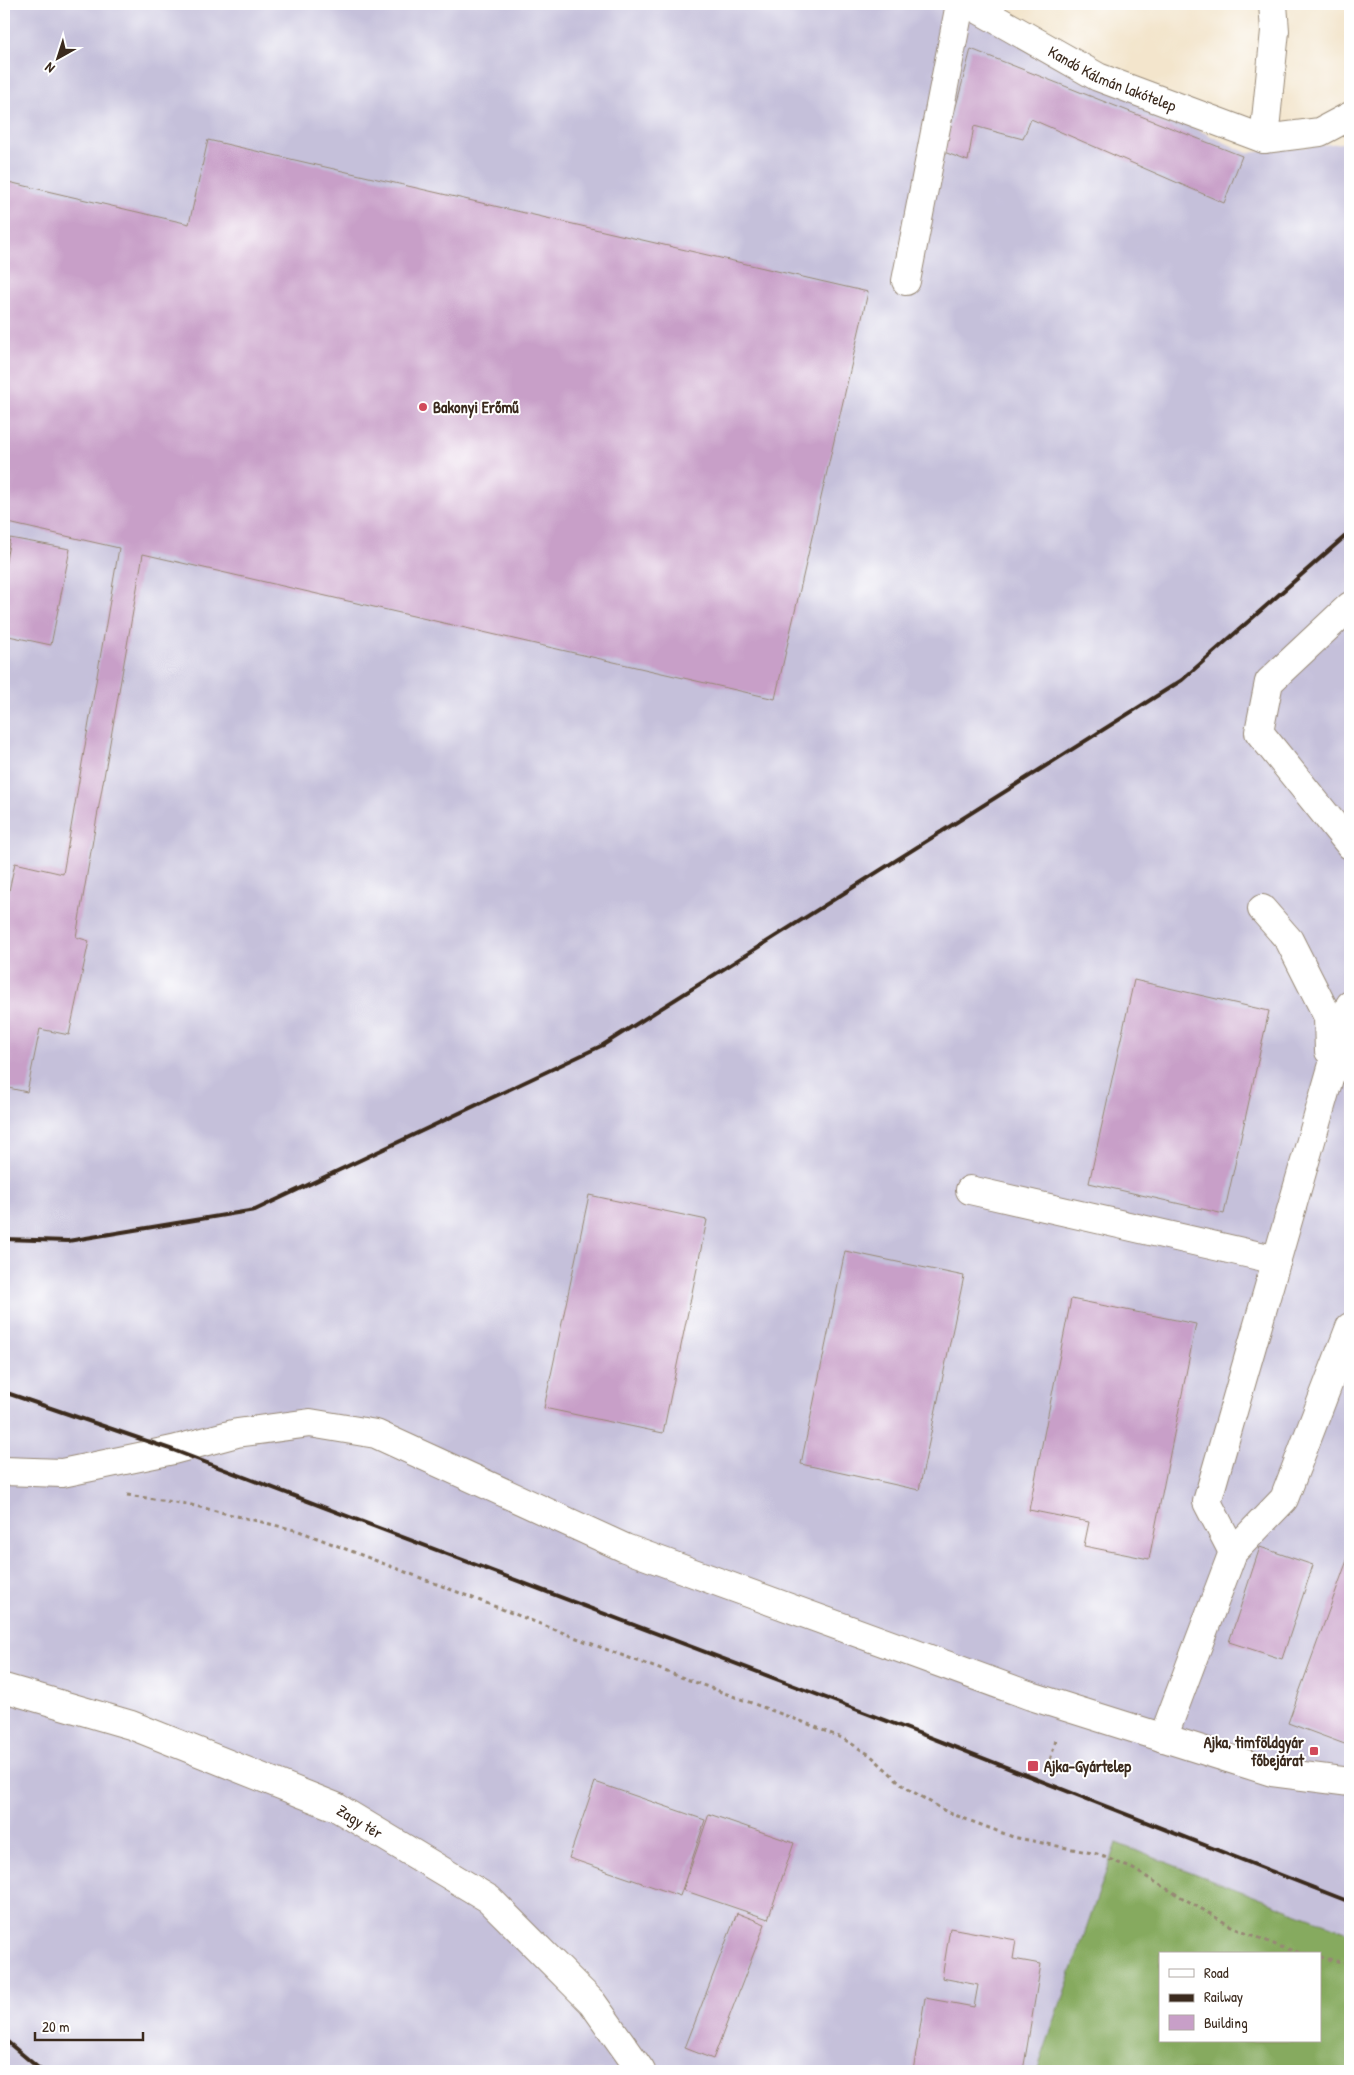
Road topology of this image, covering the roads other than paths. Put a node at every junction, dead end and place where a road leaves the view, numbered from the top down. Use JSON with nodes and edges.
{"nodes":[{"id":1,"x":960,"y":4,"type":"edge"},
{"id":2,"x":969,"y":4,"type":"edge"},
{"id":3,"x":1273,"y":4,"type":"edge"},
{"id":4,"x":1350,"y":116,"type":"edge"},
{"id":5,"x":1264,"y":139,"type":"junction"},
{"id":6,"x":906,"y":281,"type":"dead end"},
{"id":7,"x":1350,"y":606,"type":"edge"},
{"id":8,"x":1350,"y":845,"type":"edge"},
{"id":9,"x":1262,"y":909,"type":"dead end"},
{"id":10,"x":1350,"y":1005,"type":"edge"},
{"id":11,"x":1329,"y":1078,"type":"junction"},
{"id":12,"x":970,"y":1190,"type":"dead end"},
{"id":13,"x":1277,"y":1260,"type":"junction"},
{"id":14,"x":1350,"y":1327,"type":"edge"},
{"id":15,"x":4,"y":1471,"type":"edge"},
{"id":16,"x":1233,"y":1552,"type":"junction"},
{"id":17,"x":4,"y":1688,"type":"edge"},
{"id":18,"x":1164,"y":1738,"type":"junction"},
{"id":19,"x":1350,"y":1782,"type":"edge"},
{"id":20,"x":641,"y":2071,"type":"edge"}],
"edges":[{"from":1,"to":6,"type":"street"},
{"from":2,"to":5,"type":"street","name":"Kandó Kálmán lakótelep"},
{"from":3,"to":5,"type":"street"},
{"from":4,"to":5,"type":"street","name":"Kandó Kálmán lakótelep"},
{"from":7,"to":8,"type":"street"},
{"from":9,"to":11,"type":"street"},
{"from":10,"to":11,"type":"street"},
{"from":11,"to":13,"type":"street"},
{"from":12,"to":13,"type":"street"},
{"from":13,"to":16,"type":"street"},
{"from":14,"to":16,"type":"street"},
{"from":15,"to":18,"type":"street"},
{"from":16,"to":18,"type":"street"},
{"from":17,"to":20,"type":"street","name":"Zagy tér"},
{"from":18,"to":19,"type":"street"}]}
